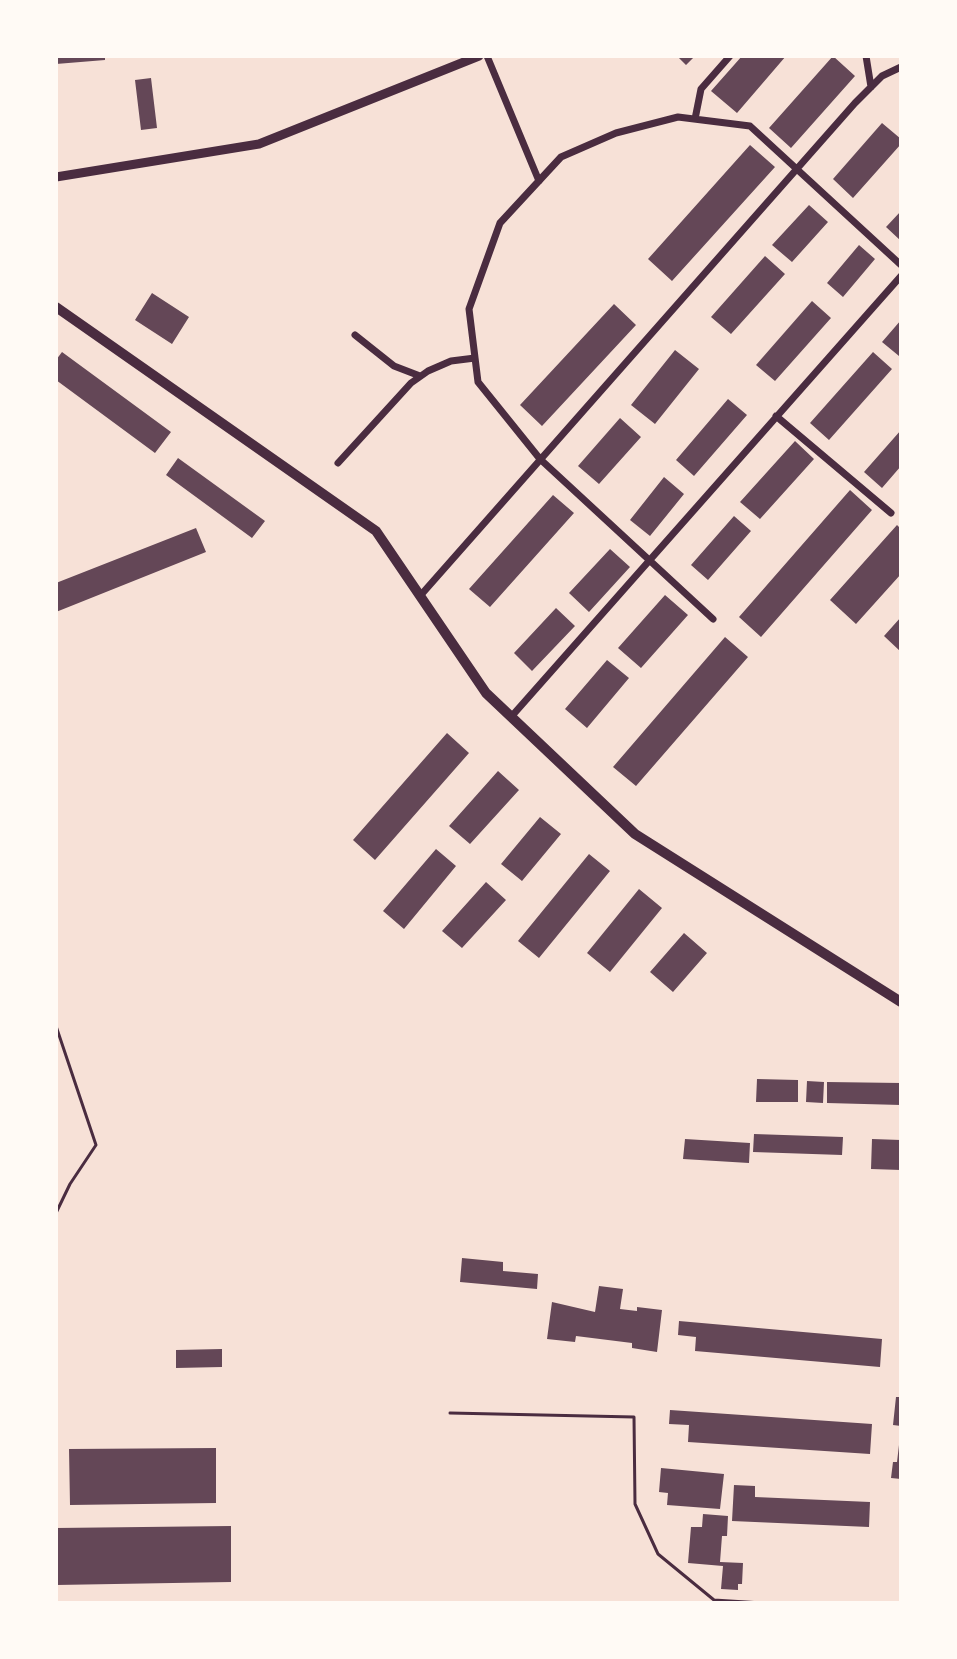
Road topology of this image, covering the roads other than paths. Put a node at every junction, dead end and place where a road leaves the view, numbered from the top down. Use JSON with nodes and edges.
{"nodes":[{"id":1,"x":479,"y":56,"type":"edge"},
{"id":2,"x":487,"y":56,"type":"edge"},
{"id":3,"x":730,"y":56,"type":"edge"},
{"id":4,"x":866,"y":56,"type":"edge"},
{"id":5,"x":901,"y":67,"type":"edge"},
{"id":6,"x":871,"y":87,"type":"junction"},
{"id":7,"x":695,"y":119,"type":"junction"},
{"id":8,"x":796,"y":169,"type":"junction"},
{"id":9,"x":56,"y":177,"type":"edge"},
{"id":10,"x":539,"y":181,"type":"junction"},
{"id":11,"x":901,"y":265,"type":"edge"},
{"id":12,"x":901,"y":276,"type":"edge"},
{"id":13,"x":56,"y":307,"type":"edge"},
{"id":14,"x":355,"y":335,"type":"dead end"},
{"id":15,"x":475,"y":358,"type":"junction"},
{"id":16,"x":420,"y":376,"type":"junction"},
{"id":17,"x":776,"y":416,"type":"junction"},
{"id":18,"x":540,"y":459,"type":"junction"},
{"id":19,"x":338,"y":463,"type":"dead end"},
{"id":20,"x":891,"y":513,"type":"dead end"},
{"id":21,"x":648,"y":559,"type":"junction"},
{"id":22,"x":420,"y":596,"type":"junction"},
{"id":23,"x":713,"y":619,"type":"dead end"},
{"id":24,"x":511,"y":717,"type":"junction"},
{"id":25,"x":901,"y":1002,"type":"edge"},
{"id":26,"x":56,"y":1026,"type":"edge"},
{"id":27,"x":56,"y":1213,"type":"edge"},
{"id":28,"x":450,"y":1413,"type":"dead end"},
{"id":29,"x":762,"y":1603,"type":"edge"}],
"edges":[{"from":1,"to":9,"type":"street"},
{"from":2,"to":10,"type":"street"},
{"from":3,"to":7,"type":"street"},
{"from":4,"to":6,"type":"street"},
{"from":5,"to":6,"type":"street"},
{"from":6,"to":8,"type":"street"},
{"from":7,"to":8,"type":"street"},
{"from":7,"to":10,"type":"street"},
{"from":8,"to":11,"type":"street"},
{"from":8,"to":18,"type":"street"},
{"from":10,"to":15,"type":"street"},
{"from":12,"to":17,"type":"street"},
{"from":13,"to":22,"type":"main road"},
{"from":14,"to":16,"type":"street"},
{"from":15,"to":16,"type":"street"},
{"from":15,"to":18,"type":"street"},
{"from":16,"to":19,"type":"street"},
{"from":17,"to":20,"type":"street"},
{"from":17,"to":21,"type":"street"},
{"from":18,"to":21,"type":"street"},
{"from":18,"to":22,"type":"street"},
{"from":21,"to":23,"type":"street"},
{"from":21,"to":24,"type":"street"},
{"from":22,"to":24,"type":"main road"},
{"from":24,"to":25,"type":"main road"},
{"from":26,"to":27,"type":"lane"},
{"from":28,"to":29,"type":"lane"}]}
